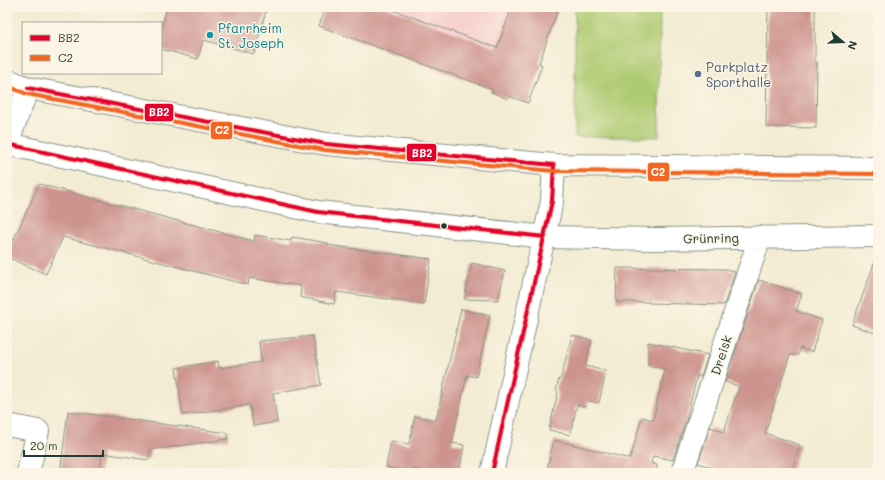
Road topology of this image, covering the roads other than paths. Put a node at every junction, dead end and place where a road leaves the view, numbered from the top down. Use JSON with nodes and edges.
{"nodes":[{"id":1,"x":7,"y":80,"type":"edge"},
{"id":2,"x":28,"y":88,"type":"junction"},
{"id":3,"x":7,"y":144,"type":"edge"},
{"id":4,"x":554,"y":165,"type":"junction"},
{"id":5,"x":878,"y":168,"type":"edge"},
{"id":6,"x":545,"y":236,"type":"junction"},
{"id":7,"x":878,"y":236,"type":"edge"},
{"id":8,"x":760,"y":237,"type":"junction"},
{"id":9,"x":7,"y":425,"type":"edge"},
{"id":10,"x":28,"y":473,"type":"edge"},
{"id":11,"x":492,"y":473,"type":"edge"},
{"id":12,"x":682,"y":473,"type":"edge"}],
"edges":[{"from":1,"to":2,"type":"street"},
{"from":2,"to":3,"type":"street","name":"Grünring"},
{"from":2,"to":4,"type":"street"},
{"from":3,"to":6,"type":"street","name":"Grünring"},
{"from":4,"to":5,"type":"street"},
{"from":4,"to":6,"type":"street"},
{"from":6,"to":8,"type":"street","name":"Grünring"},
{"from":6,"to":11,"type":"street"},
{"from":7,"to":8,"type":"street","name":"Grünring"},
{"from":8,"to":12,"type":"street","name":"Dreisk"},
{"from":9,"to":10,"type":"street"}]}
